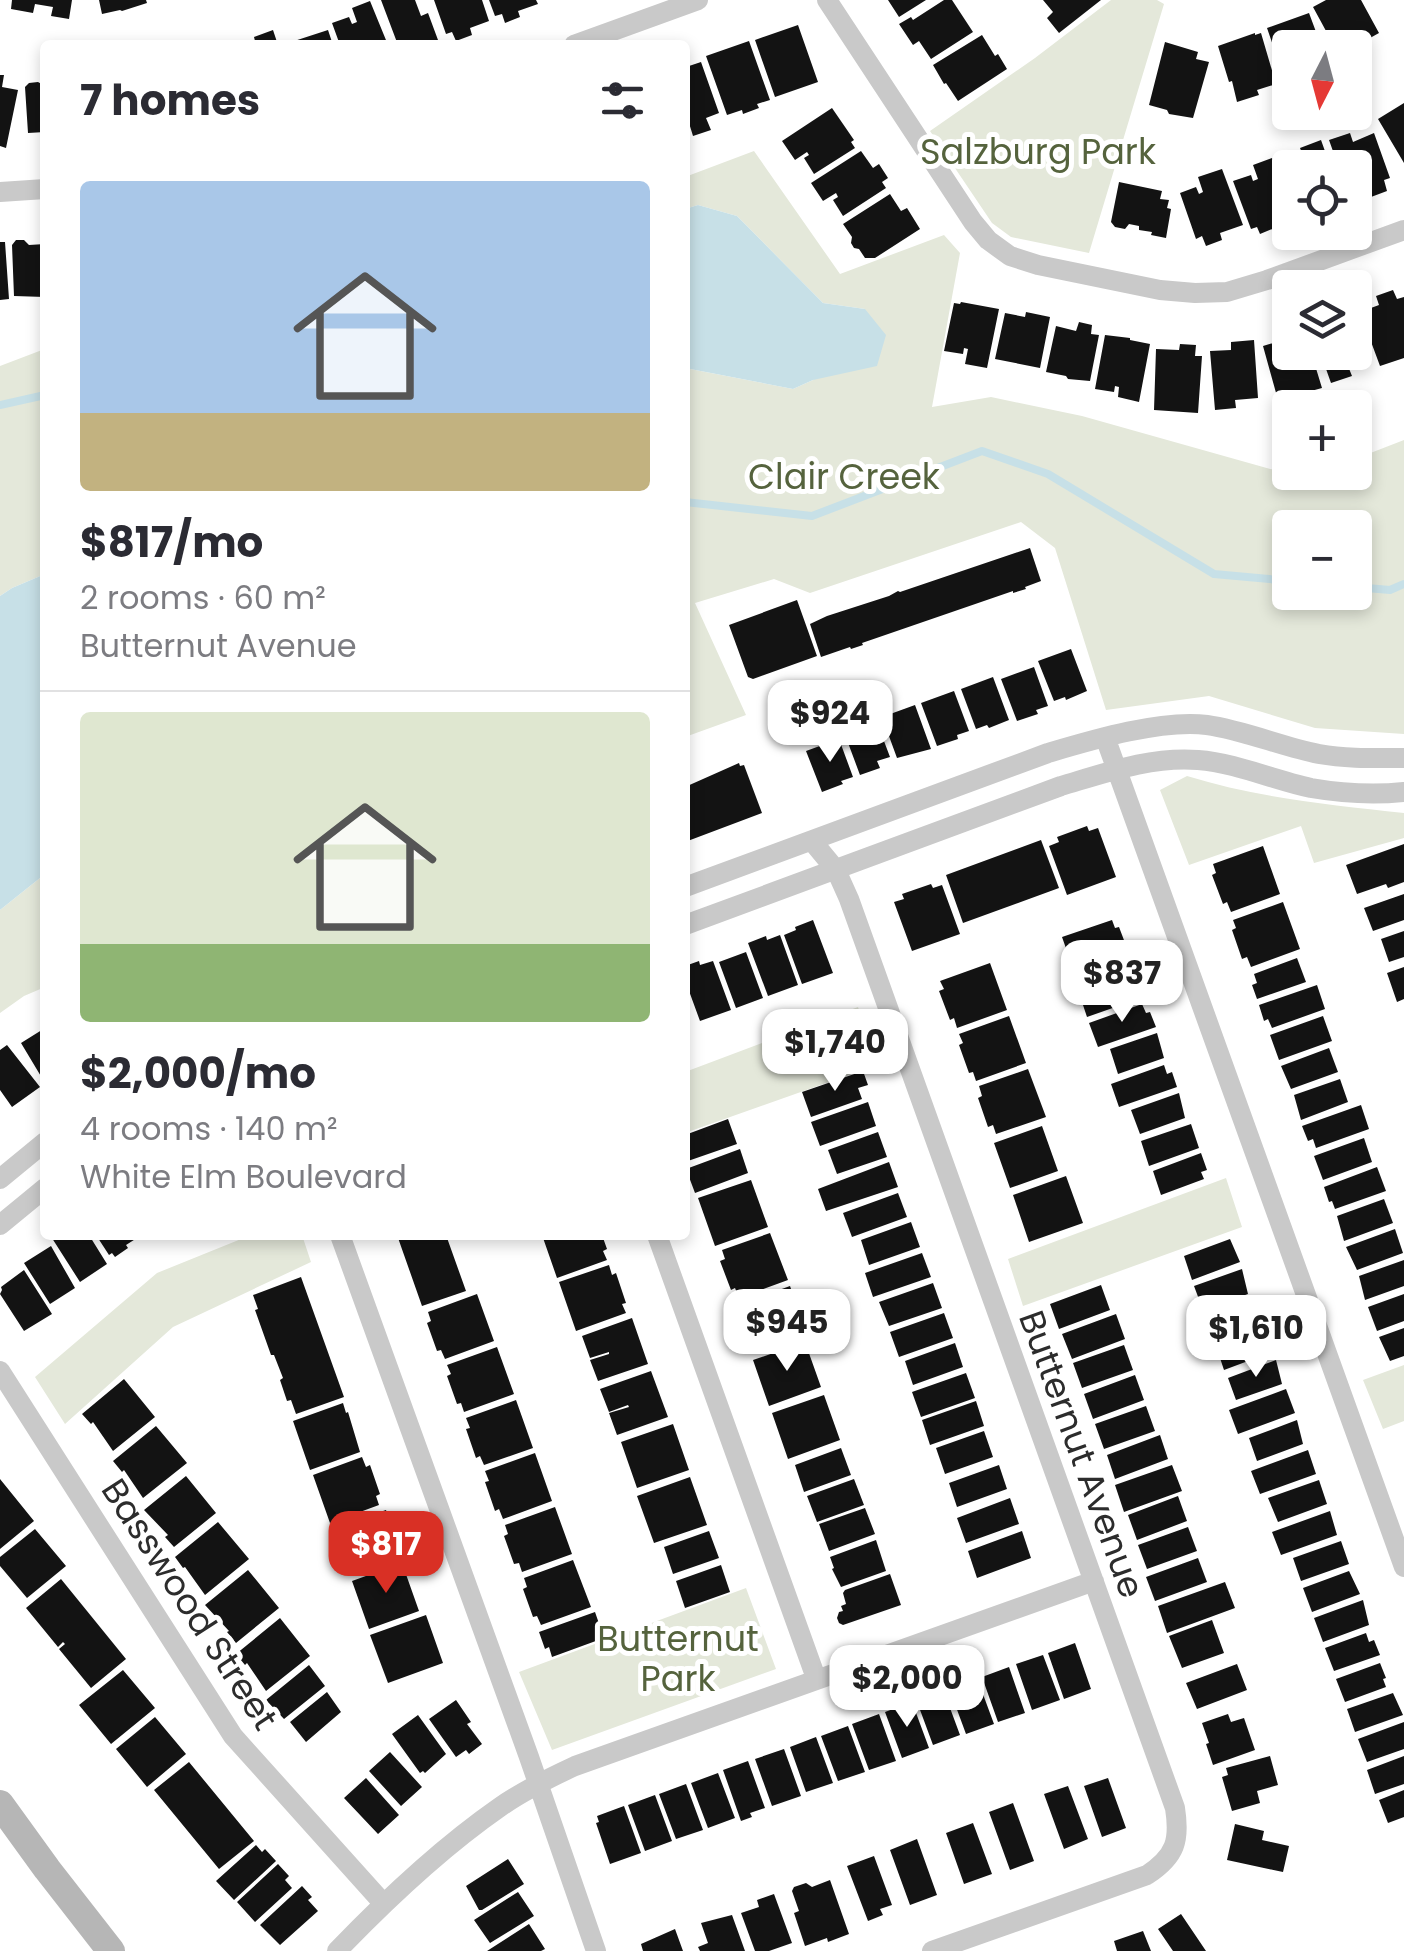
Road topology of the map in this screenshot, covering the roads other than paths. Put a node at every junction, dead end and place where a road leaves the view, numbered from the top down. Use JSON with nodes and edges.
{"nodes":[{"id":1,"x":698,"y":0,"type":"edge"},
{"id":2,"x":827,"y":0,"type":"edge"},
{"id":3,"x":588,"y":40,"type":"edge"},
{"id":4,"x":40,"y":190,"type":"edge"},
{"id":5,"x":0,"y":192,"type":"edge"},
{"id":6,"x":1404,"y":230,"type":"edge"},
{"id":7,"x":1105,"y":736,"type":"junction"},
{"id":8,"x":1404,"y":758,"type":"edge"},
{"id":9,"x":1116,"y":770,"type":"junction"},
{"id":10,"x":1404,"y":792,"type":"edge"},
{"id":11,"x":812,"y":841,"type":"junction"},
{"id":12,"x":836,"y":870,"type":"junction"},
{"id":13,"x":690,"y":885,"type":"edge"},
{"id":14,"x":690,"y":922,"type":"edge"},
{"id":15,"x":40,"y":1146,"type":"edge"},
{"id":16,"x":0,"y":1180,"type":"edge"},
{"id":17,"x":40,"y":1192,"type":"edge"},
{"id":18,"x":0,"y":1225,"type":"edge"},
{"id":19,"x":342,"y":1240,"type":"edge"},
{"id":20,"x":659,"y":1240,"type":"edge"},
{"id":21,"x":0,"y":1371,"type":"edge"},
{"id":22,"x":1404,"y":1567,"type":"edge"},
{"id":23,"x":1094,"y":1581,"type":"junction"},
{"id":24,"x":816,"y":1678,"type":"junction"},
{"id":25,"x":538,"y":1784,"type":"junction"},
{"id":26,"x":0,"y":1804,"type":"edge"},
{"id":27,"x":383,"y":1904,"type":"junction"},
{"id":28,"x":112,"y":1951,"type":"edge"},
{"id":29,"x":338,"y":1951,"type":"edge"},
{"id":30,"x":596,"y":1951,"type":"edge"},
{"id":31,"x":932,"y":1951,"type":"edge"}],
"edges":[{"from":1,"to":3,"type":"street"},
{"from":2,"to":6,"type":"street"},
{"from":4,"to":5,"type":"street"},
{"from":7,"to":8,"type":"street"},
{"from":7,"to":9,"type":"street"},
{"from":7,"to":11,"type":"street"},
{"from":9,"to":10,"type":"street"},
{"from":9,"to":12,"type":"street"},
{"from":9,"to":22,"type":"street"},
{"from":11,"to":12,"type":"street","name":"Butternut Avenue"},
{"from":11,"to":13,"type":"street"},
{"from":12,"to":14,"type":"street"},
{"from":12,"to":23,"type":"street","name":"Butternut Avenue"},
{"from":15,"to":16,"type":"street"},
{"from":17,"to":18,"type":"street"},
{"from":19,"to":25,"type":"street"},
{"from":20,"to":24,"type":"street"},
{"from":21,"to":27,"type":"street","name":"Basswood Street"},
{"from":23,"to":24,"type":"street"},
{"from":23,"to":31,"type":"street","name":"Butternut Avenue"},
{"from":24,"to":25,"type":"street"},
{"from":25,"to":27,"type":"street"},
{"from":25,"to":30,"type":"street"},
{"from":26,"to":28,"type":"main road"},
{"from":27,"to":29,"type":"street"}]}
